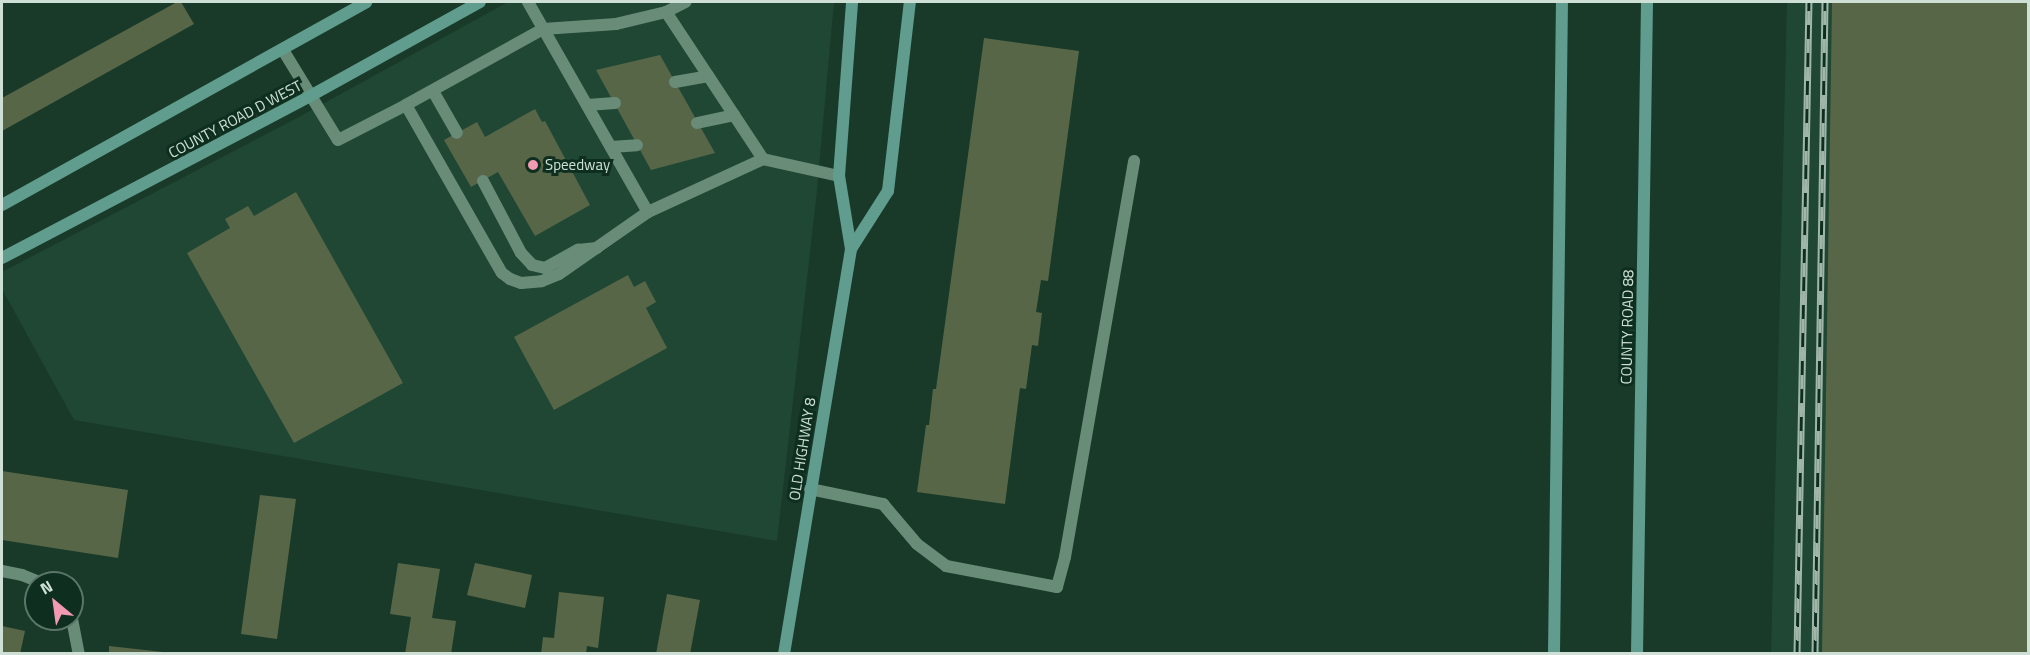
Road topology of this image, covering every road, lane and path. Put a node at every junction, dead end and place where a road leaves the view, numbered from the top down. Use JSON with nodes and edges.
{"nodes":[{"id":1,"x":366,"y":2,"type":"edge"},
{"id":2,"x":480,"y":2,"type":"edge"},
{"id":3,"x":528,"y":2,"type":"edge"},
{"id":4,"x":686,"y":2,"type":"edge"},
{"id":5,"x":852,"y":2,"type":"edge"},
{"id":6,"x":910,"y":2,"type":"edge"},
{"id":7,"x":1563,"y":2,"type":"edge"},
{"id":8,"x":1647,"y":2,"type":"edge"},
{"id":9,"x":666,"y":12,"type":"junction"},
{"id":10,"x":543,"y":29,"type":"junction"},
{"id":11,"x":283,"y":50,"type":"junction"},
{"id":12,"x":708,"y":76,"type":"junction"},
{"id":13,"x":675,"y":82,"type":"dead end"},
{"id":14,"x":433,"y":91,"type":"junction"},
{"id":15,"x":312,"y":95,"type":"junction"},
{"id":16,"x":615,"y":103,"type":"dead end"},
{"id":17,"x":406,"y":105,"type":"junction"},
{"id":18,"x":587,"y":105,"type":"junction"},
{"id":19,"x":734,"y":115,"type":"junction"},
{"id":20,"x":698,"y":123,"type":"dead end"},
{"id":21,"x":457,"y":133,"type":"dead end"},
{"id":22,"x":638,"y":145,"type":"dead end"},
{"id":23,"x":611,"y":147,"type":"junction"},
{"id":24,"x":763,"y":159,"type":"junction"},
{"id":25,"x":1134,"y":161,"type":"dead end"},
{"id":26,"x":839,"y":176,"type":"junction"},
{"id":27,"x":483,"y":181,"type":"dead end"},
{"id":28,"x":2,"y":205,"type":"edge"},
{"id":29,"x":648,"y":212,"type":"junction"},
{"id":30,"x":598,"y":248,"type":"junction"},
{"id":31,"x":851,"y":249,"type":"junction"},
{"id":32,"x":2,"y":258,"type":"edge"},
{"id":33,"x":810,"y":489,"type":"junction"},
{"id":34,"x":2,"y":571,"type":"edge"},
{"id":35,"x":24,"y":575,"type":"edge"},
{"id":36,"x":74,"y":631,"type":"edge"},
{"id":37,"x":79,"y":654,"type":"edge"},
{"id":38,"x":784,"y":654,"type":"edge"},
{"id":39,"x":1554,"y":654,"type":"edge"},
{"id":40,"x":1637,"y":654,"type":"edge"}],
"edges":[{"from":1,"to":11,"type":"main road"},
{"from":2,"to":15,"type":"main road","name":"COUNTY ROAD D WEST"},
{"from":3,"to":10,"type":"street"},
{"from":4,"to":9,"type":"street"},
{"from":5,"to":26,"type":"main road","name":"OLD HIGHWAY 8"},
{"from":6,"to":31,"type":"main road","name":"OLD HIGHWAY 8"},
{"from":7,"to":39,"type":"main road"},
{"from":8,"to":40,"type":"main road","name":"COUNTY ROAD 88"},
{"from":9,"to":10,"type":"street"},
{"from":9,"to":12,"type":"street"},
{"from":10,"to":14,"type":"street"},
{"from":10,"to":18,"type":"street"},
{"from":11,"to":15,"type":"street"},
{"from":11,"to":28,"type":"main road"},
{"from":12,"to":13,"type":"street"},
{"from":12,"to":19,"type":"street"},
{"from":14,"to":17,"type":"street"},
{"from":14,"to":21,"type":"street"},
{"from":15,"to":17,"type":"street"},
{"from":15,"to":32,"type":"main road","name":"COUNTY ROAD D WEST"},
{"from":16,"to":18,"type":"street"},
{"from":17,"to":30,"type":"street"},
{"from":18,"to":23,"type":"street"},
{"from":19,"to":20,"type":"street"},
{"from":19,"to":24,"type":"street"},
{"from":22,"to":23,"type":"street"},
{"from":23,"to":29,"type":"street"},
{"from":24,"to":26,"type":"street"},
{"from":24,"to":29,"type":"street"},
{"from":25,"to":33,"type":"street"},
{"from":26,"to":31,"type":"main road","name":"OLD HIGHWAY 8"},
{"from":27,"to":30,"type":"street"},
{"from":29,"to":30,"type":"street"},
{"from":31,"to":33,"type":"main road","name":"OLD HIGHWAY 8"},
{"from":33,"to":38,"type":"main road","name":"OLD HIGHWAY 8"},
{"from":34,"to":35,"type":"street"},
{"from":36,"to":37,"type":"street"}]}
